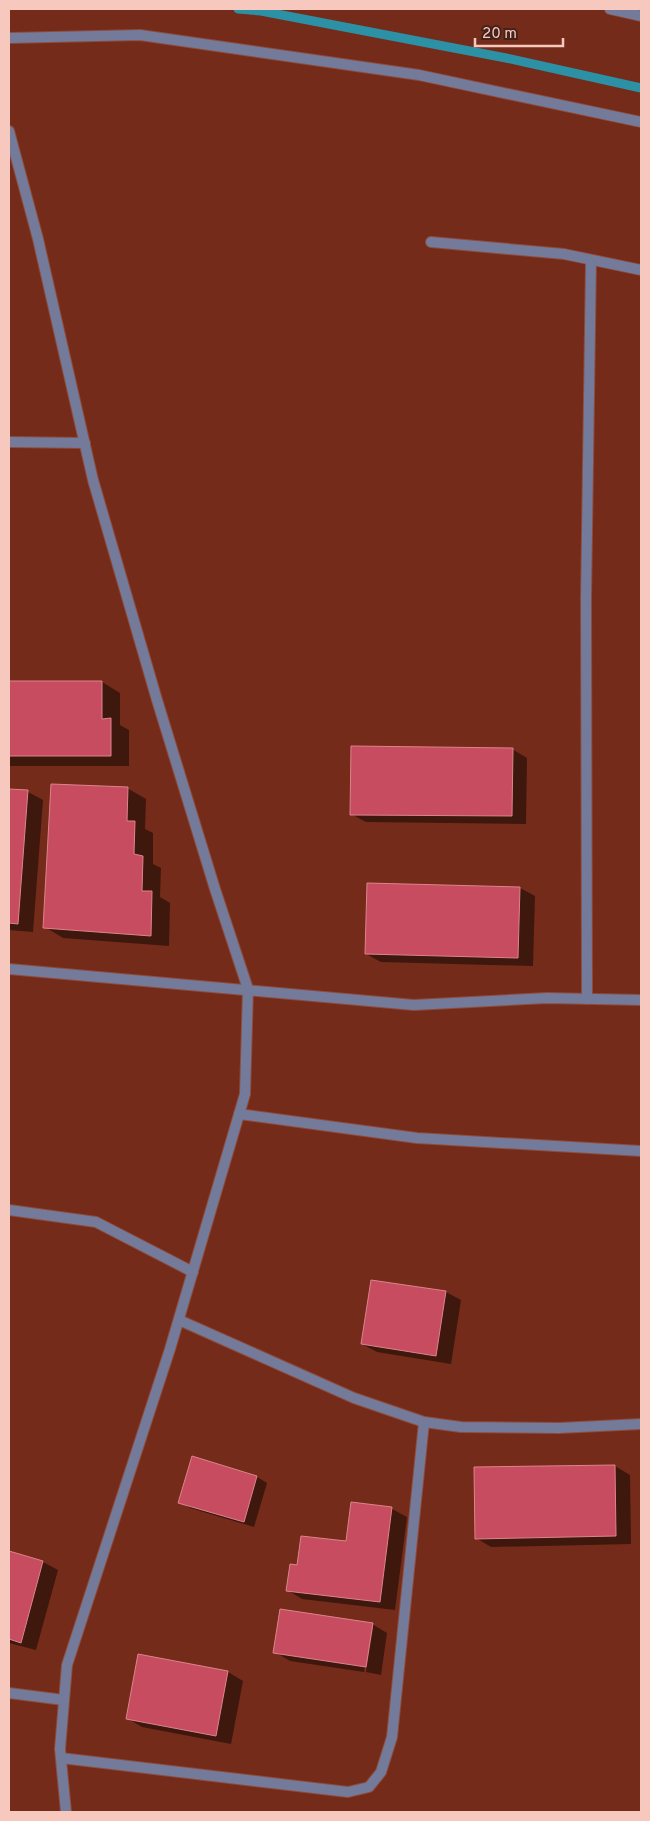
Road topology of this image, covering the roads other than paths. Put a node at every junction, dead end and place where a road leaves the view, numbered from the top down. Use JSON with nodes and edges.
{"nodes":[{"id":1,"x":610,"y":9,"type":"edge"},
{"id":2,"x":641,"y":16,"type":"edge"},
{"id":3,"x":9,"y":38,"type":"edge"},
{"id":4,"x":641,"y":122,"type":"edge"},
{"id":5,"x":9,"y":130,"type":"edge"},
{"id":6,"x":431,"y":242,"type":"dead end"},
{"id":7,"x":590,"y":260,"type":"junction"},
{"id":8,"x":641,"y":270,"type":"edge"},
{"id":9,"x":9,"y":442,"type":"edge"},
{"id":10,"x":85,"y":443,"type":"junction"},
{"id":11,"x":9,"y":969,"type":"edge"},
{"id":12,"x":248,"y":989,"type":"junction"},
{"id":13,"x":587,"y":999,"type":"junction"},
{"id":14,"x":641,"y":1000,"type":"edge"},
{"id":15,"x":239,"y":1114,"type":"junction"},
{"id":16,"x":641,"y":1151,"type":"edge"},
{"id":17,"x":9,"y":1210,"type":"edge"},
{"id":18,"x":193,"y":1272,"type":"junction"},
{"id":19,"x":179,"y":1320,"type":"junction"},
{"id":20,"x":424,"y":1422,"type":"junction"},
{"id":21,"x":641,"y":1424,"type":"edge"},
{"id":22,"x":9,"y":1693,"type":"edge"},
{"id":23,"x":64,"y":1700,"type":"junction"},
{"id":24,"x":61,"y":1758,"type":"junction"},
{"id":25,"x":66,"y":1812,"type":"edge"}],
"edges":[{"from":1,"to":2,"type":"street"},
{"from":3,"to":4,"type":"street"},
{"from":5,"to":10,"type":"street"},
{"from":6,"to":7,"type":"street"},
{"from":7,"to":8,"type":"street"},
{"from":7,"to":13,"type":"street"},
{"from":9,"to":10,"type":"street"},
{"from":10,"to":12,"type":"street"},
{"from":11,"to":12,"type":"street"},
{"from":12,"to":13,"type":"street"},
{"from":12,"to":15,"type":"street"},
{"from":13,"to":14,"type":"street"},
{"from":15,"to":16,"type":"street"},
{"from":15,"to":18,"type":"street"},
{"from":17,"to":18,"type":"street"},
{"from":18,"to":19,"type":"street"},
{"from":19,"to":20,"type":"street"},
{"from":19,"to":23,"type":"street"},
{"from":20,"to":21,"type":"street"},
{"from":20,"to":24,"type":"street"},
{"from":22,"to":23,"type":"street"},
{"from":23,"to":24,"type":"street"},
{"from":24,"to":25,"type":"street"}]}
